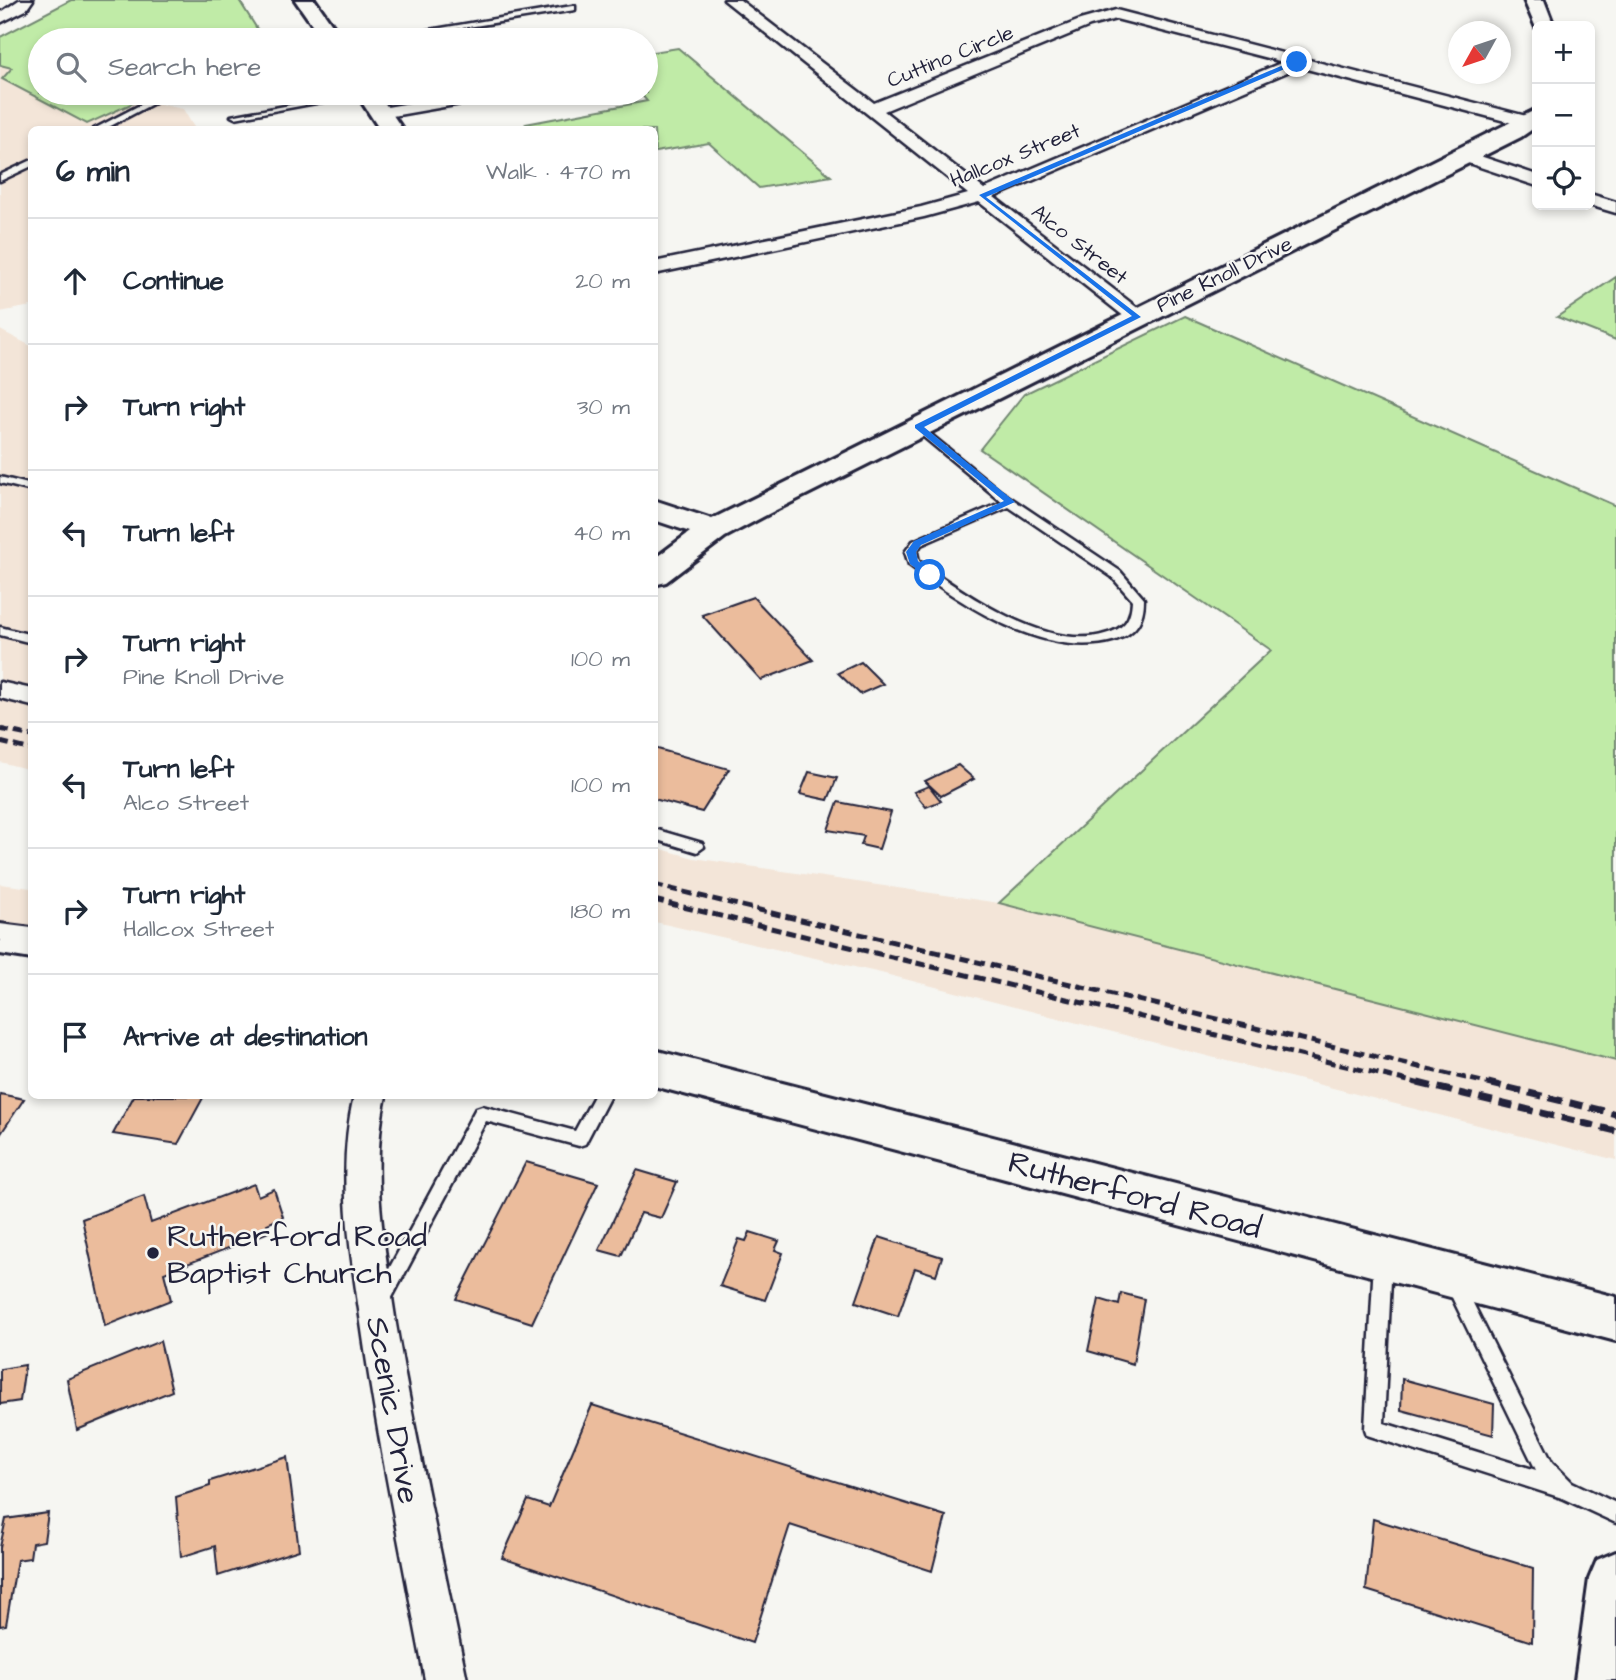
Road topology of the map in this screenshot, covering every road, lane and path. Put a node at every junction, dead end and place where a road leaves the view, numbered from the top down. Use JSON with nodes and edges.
{"nodes":[{"id":1,"x":26,"y":0,"type":"edge"},
{"id":2,"x":305,"y":0,"type":"edge"},
{"id":3,"x":731,"y":0,"type":"edge"},
{"id":4,"x":1534,"y":0,"type":"edge"},
{"id":5,"x":572,"y":8,"type":"dead end"},
{"id":6,"x":0,"y":19,"type":"edge"},
{"id":7,"x":1542,"y":21,"type":"edge"},
{"id":8,"x":325,"y":28,"type":"edge"},
{"id":9,"x":448,"y":28,"type":"edge"},
{"id":10,"x":1297,"y":62,"type":"junction"},
{"id":11,"x":145,"y":105,"type":"edge"},
{"id":12,"x":287,"y":105,"type":"edge"},
{"id":13,"x":375,"y":105,"type":"edge"},
{"id":14,"x":448,"y":105,"type":"edge"},
{"id":15,"x":872,"y":110,"type":"junction"},
{"id":16,"x":235,"y":116,"type":"dead end"},
{"id":17,"x":1532,"y":119,"type":"edge"},
{"id":18,"x":1532,"y":120,"type":"edge"},
{"id":19,"x":386,"y":121,"type":"edge"},
{"id":20,"x":104,"y":126,"type":"edge"},
{"id":21,"x":1465,"y":156,"type":"junction"},
{"id":22,"x":28,"y":164,"type":"edge"},
{"id":23,"x":0,"y":178,"type":"edge"},
{"id":24,"x":1532,"y":179,"type":"edge"},
{"id":25,"x":981,"y":196,"type":"junction"},
{"id":26,"x":1595,"y":201,"type":"edge"},
{"id":27,"x":1616,"y":208,"type":"edge"},
{"id":28,"x":658,"y":267,"type":"edge"},
{"id":29,"x":1138,"y":317,"type":"junction"},
{"id":30,"x":918,"y":427,"type":"junction"},
{"id":31,"x":0,"y":480,"type":"edge"},
{"id":32,"x":28,"y":487,"type":"edge"},
{"id":33,"x":1010,"y":502,"type":"junction"},
{"id":34,"x":658,"y":510,"type":"edge"},
{"id":35,"x":714,"y":530,"type":"junction"},
{"id":36,"x":658,"y":572,"type":"edge"},
{"id":37,"x":0,"y":631,"type":"edge"},
{"id":38,"x":28,"y":638,"type":"edge"},
{"id":39,"x":0,"y":691,"type":"edge"},
{"id":40,"x":28,"y":697,"type":"edge"},
{"id":41,"x":658,"y":835,"type":"edge"},
{"id":42,"x":697,"y":846,"type":"dead end"},
{"id":43,"x":658,"y":1069,"type":"edge"},
{"id":44,"x":369,"y":1099,"type":"edge"},
{"id":45,"x":600,"y":1099,"type":"edge"},
{"id":46,"x":1383,"y":1258,"type":"junction"},
{"id":47,"x":1451,"y":1276,"type":"junction"},
{"id":48,"x":376,"y":1309,"type":"junction"},
{"id":49,"x":1616,"y":1319,"type":"edge"},
{"id":50,"x":1566,"y":1489,"type":"junction"},
{"id":51,"x":1616,"y":1513,"type":"edge"},
{"id":52,"x":1616,"y":1579,"type":"edge"},
{"id":53,"x":1609,"y":1657,"type":"edge"},
{"id":54,"x":446,"y":1680,"type":"edge"}],
"edges":[{"from":1,"to":6,"type":"street"},
{"from":2,"to":8,"type":"street"},
{"from":3,"to":15,"type":"street","name":"Alco Street"},
{"from":4,"to":7,"type":"street"},
{"from":5,"to":9,"type":"lane"},
{"from":10,"to":15,"type":"street","name":"Cuttino Circle"},
{"from":10,"to":17,"type":"street","name":"Cuttino Circle"},
{"from":10,"to":25,"type":"street","name":"Hallcox Street"},
{"from":11,"to":20,"type":"lane"},
{"from":12,"to":16,"type":"lane"},
{"from":13,"to":19,"type":"street"},
{"from":14,"to":19,"type":"street"},
{"from":15,"to":25,"type":"street","name":"Alco Street"},
{"from":18,"to":21,"type":"street","name":"Pine Knoll Drive"},
{"from":21,"to":24,"type":"street"},
{"from":21,"to":29,"type":"street","name":"Pine Knoll Drive"},
{"from":22,"to":23,"type":"lane"},
{"from":25,"to":28,"type":"street","name":"Hallcox Street"},
{"from":25,"to":29,"type":"street","name":"Alco Street"},
{"from":26,"to":27,"type":"street"},
{"from":29,"to":30,"type":"street","name":"Pine Knoll Drive"},
{"from":30,"to":33,"type":"lane"},
{"from":30,"to":35,"type":"street","name":"Pine Knoll Drive"},
{"from":31,"to":32,"type":"lane"},
{"from":33,"to":33,"type":"lane"},
{"from":34,"to":35,"type":"street"},
{"from":35,"to":36,"type":"street","name":"Pine Knoll Drive"},
{"from":37,"to":38,"type":"lane"},
{"from":39,"to":40,"type":"street"},
{"from":41,"to":42,"type":"lane"},
{"from":43,"to":46,"type":"street","name":"Rutherford Road"},
{"from":44,"to":48,"type":"street","name":"Scenic Drive"},
{"from":45,"to":48,"type":"lane"},
{"from":46,"to":47,"type":"street","name":"Rutherford Road"},
{"from":46,"to":50,"type":"lane"},
{"from":47,"to":49,"type":"street","name":"Rutherford Road"},
{"from":47,"to":50,"type":"lane"},
{"from":48,"to":54,"type":"street","name":"Scenic Drive"},
{"from":50,"to":51,"type":"lane"},
{"from":52,"to":53,"type":"street"}]}
